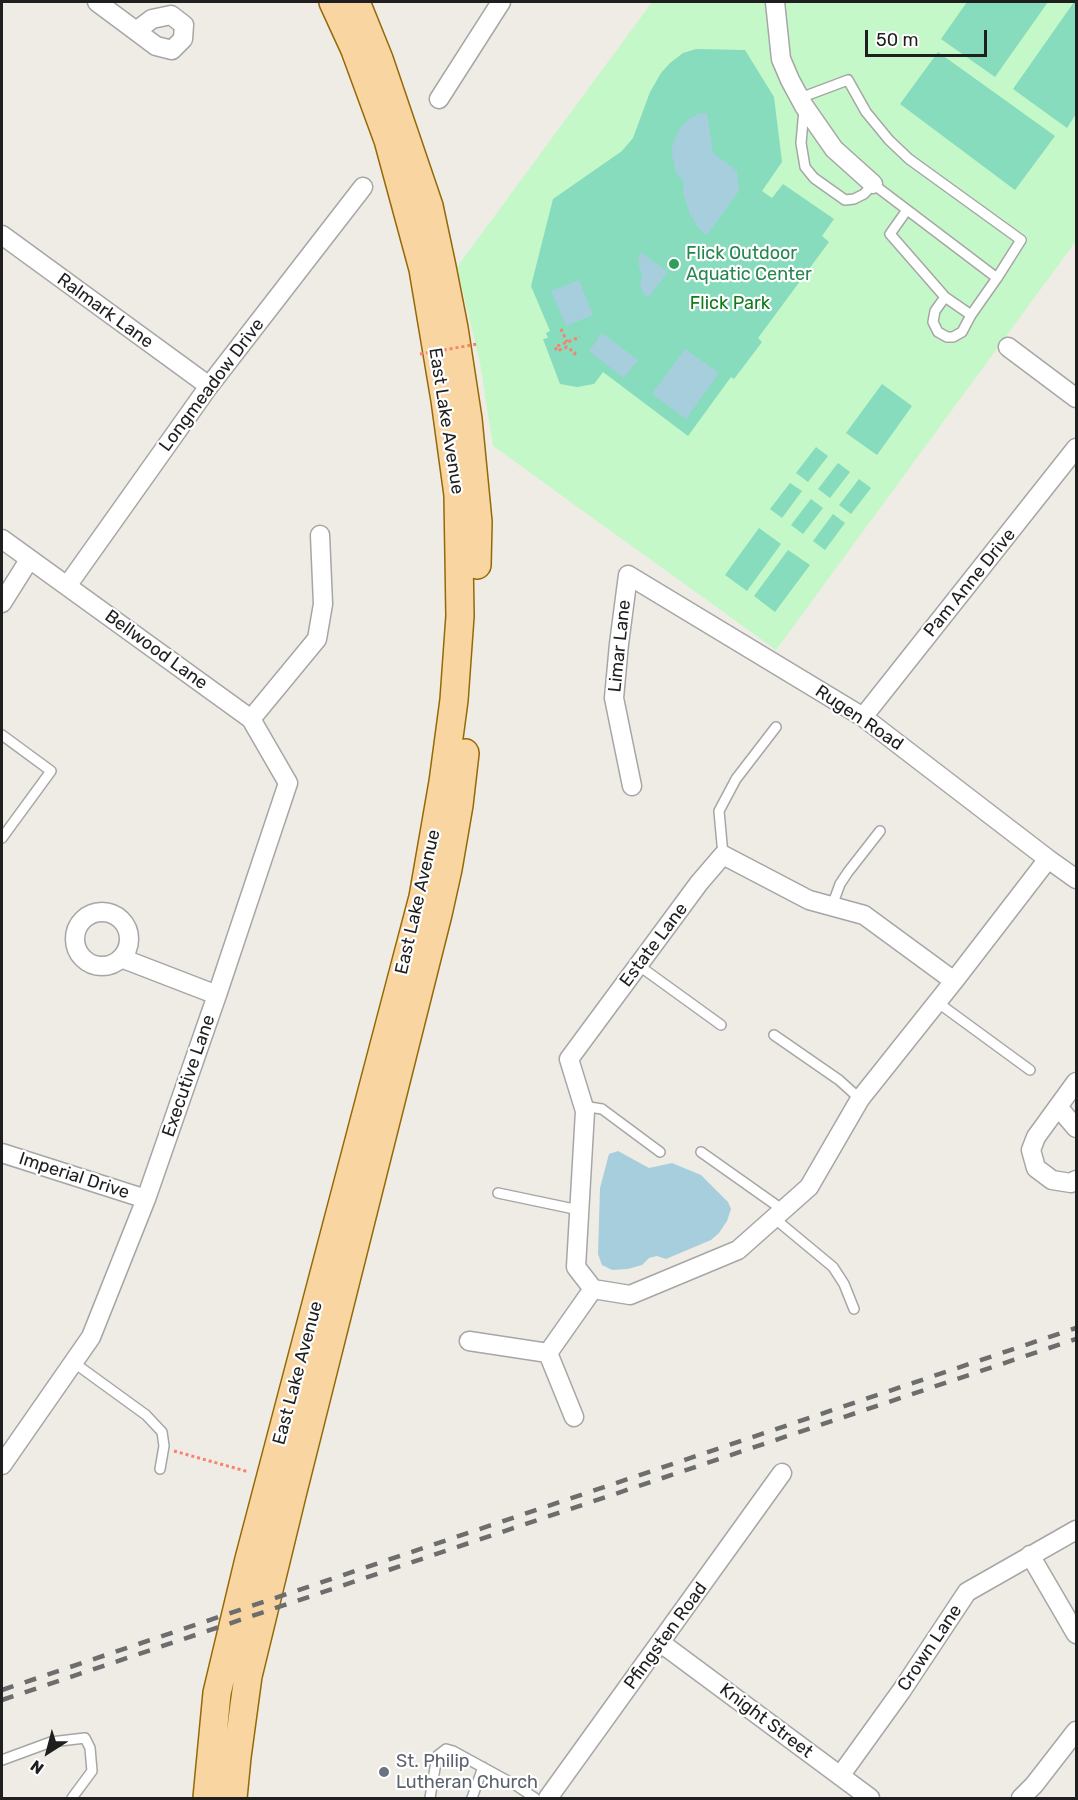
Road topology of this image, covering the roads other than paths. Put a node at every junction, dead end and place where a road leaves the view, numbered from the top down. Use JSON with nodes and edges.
{"nodes":[{"id":1,"x":97,"y":2,"type":"edge"},
{"id":2,"x":333,"y":2,"type":"edge"},
{"id":3,"x":356,"y":2,"type":"edge"},
{"id":4,"x":501,"y":2,"type":"edge"},
{"id":5,"x":775,"y":2,"type":"edge"},
{"id":6,"x":136,"y":31,"type":"dead end"},
{"id":7,"x":439,"y":99,"type":"dead end"},
{"id":8,"x":802,"y":102,"type":"junction"},
{"id":9,"x":873,"y":184,"type":"junction"},
{"id":10,"x":363,"y":187,"type":"dead end"},
{"id":11,"x":907,"y":210,"type":"junction"},
{"id":12,"x":2,"y":235,"type":"edge"},
{"id":13,"x":997,"y":278,"type":"junction"},
{"id":14,"x":945,"y":297,"type":"junction"},
{"id":15,"x":970,"y":315,"type":"junction"},
{"id":16,"x":1008,"y":347,"type":"dead end"},
{"id":17,"x":209,"y":386,"type":"junction"},
{"id":18,"x":1077,"y":398,"type":"edge"},
{"id":19,"x":1077,"y":448,"type":"edge"},
{"id":20,"x":320,"y":535,"type":"dead end"},
{"id":21,"x":2,"y":539,"type":"edge"},
{"id":22,"x":29,"y":560,"type":"junction"},
{"id":23,"x":628,"y":575,"type":"joint"},
{"id":24,"x":67,"y":586,"type":"junction"},
{"id":25,"x":2,"y":603,"type":"edge"},
{"id":26,"x":863,"y":717,"type":"junction"},
{"id":27,"x":251,"y":719,"type":"junction"},
{"id":28,"x":776,"y":727,"type":"dead end"},
{"id":29,"x":2,"y":735,"type":"edge"},
{"id":30,"x":288,"y":783,"type":"joint"},
{"id":31,"x":632,"y":786,"type":"dead end"},
{"id":32,"x":880,"y":831,"type":"dead end"},
{"id":33,"x":2,"y":838,"type":"edge"},
{"id":34,"x":723,"y":855,"type":"junction"},
{"id":35,"x":1048,"y":859,"type":"junction"},
{"id":36,"x":1077,"y":879,"type":"edge"},
{"id":37,"x":832,"y":906,"type":"junction"},
{"id":38,"x":121,"y":958,"type":"dead end"},
{"id":39,"x":638,"y":965,"type":"junction"},
{"id":40,"x":954,"y":981,"type":"junction"},
{"id":41,"x":217,"y":994,"type":"junction"},
{"id":42,"x":937,"y":1002,"type":"junction"},
{"id":43,"x":721,"y":1025,"type":"dead end"},
{"id":44,"x":774,"y":1035,"type":"dead end"},
{"id":45,"x":1030,"y":1070,"type":"dead end"},
{"id":46,"x":1077,"y":1082,"type":"edge"},
{"id":47,"x":860,"y":1099,"type":"junction"},
{"id":48,"x":583,"y":1106,"type":"junction"},
{"id":49,"x":1059,"y":1108,"type":"junction"},
{"id":50,"x":1077,"y":1128,"type":"edge"},
{"id":51,"x":660,"y":1152,"type":"dead end"},
{"id":52,"x":701,"y":1152,"type":"dead end"},
{"id":53,"x":2,"y":1153,"type":"edge"},
{"id":54,"x":1077,"y":1180,"type":"edge"},
{"id":55,"x":498,"y":1193,"type":"dead end"},
{"id":56,"x":146,"y":1199,"type":"junction"},
{"id":57,"x":579,"y":1210,"type":"junction"},
{"id":58,"x":779,"y":1214,"type":"junction"},
{"id":59,"x":593,"y":1288,"type":"junction"},
{"id":60,"x":854,"y":1309,"type":"dead end"},
{"id":61,"x":469,"y":1341,"type":"dead end"},
{"id":62,"x":548,"y":1353,"type":"junction"},
{"id":63,"x":73,"y":1362,"type":"junction"},
{"id":64,"x":574,"y":1417,"type":"dead end"},
{"id":65,"x":2,"y":1465,"type":"edge"},
{"id":66,"x":160,"y":1469,"type":"dead end"},
{"id":67,"x":782,"y":1473,"type":"dead end"},
{"id":68,"x":1077,"y":1530,"type":"edge"},
{"id":69,"x":1030,"y":1556,"type":"junction"},
{"id":70,"x":1077,"y":1634,"type":"edge"},
{"id":71,"x":662,"y":1643,"type":"junction"},
{"id":72,"x":1077,"y":1731,"type":"edge"},
{"id":73,"x":2,"y":1760,"type":"edge"},
{"id":74,"x":483,"y":1767,"type":"junction"},
{"id":75,"x":840,"y":1776,"type":"junction"},
{"id":76,"x":72,"y":1798,"type":"edge"},
{"id":77,"x":207,"y":1798,"type":"edge"},
{"id":78,"x":233,"y":1798,"type":"edge"},
{"id":79,"x":430,"y":1798,"type":"edge"},
{"id":80,"x":472,"y":1798,"type":"edge"},
{"id":81,"x":534,"y":1798,"type":"edge"},
{"id":82,"x":548,"y":1798,"type":"edge"},
{"id":83,"x":870,"y":1798,"type":"edge"},
{"id":84,"x":1022,"y":1798,"type":"edge"}],
"edges":[{"from":1,"to":6,"type":"street"},
{"from":2,"to":77,"type":"main road","name":"East Lake Avenue"},
{"from":3,"to":78,"type":"main road","name":"East Lake Avenue"},
{"from":4,"to":7,"type":"street"},
{"from":5,"to":8,"type":"street"},
{"from":8,"to":9,"type":"street"},
{"from":8,"to":9,"type":"lane"},
{"from":8,"to":13,"type":"lane"},
{"from":9,"to":11,"type":"lane"},
{"from":10,"to":17,"type":"street","name":"Longmeadow Drive"},
{"from":11,"to":13,"type":"lane"},
{"from":11,"to":14,"type":"lane"},
{"from":12,"to":17,"type":"street","name":"Ralmark Lane"},
{"from":13,"to":15,"type":"lane"},
{"from":14,"to":15,"type":"lane"},
{"from":14,"to":15,"type":"lane"},
{"from":16,"to":18,"type":"street"},
{"from":17,"to":24,"type":"street","name":"Longmeadow Drive"},
{"from":19,"to":26,"type":"street","name":"Pam Anne Drive"},
{"from":20,"to":27,"type":"street"},
{"from":21,"to":22,"type":"street","name":"Bellwood Lane"},
{"from":22,"to":24,"type":"street","name":"Bellwood Lane"},
{"from":22,"to":25,"type":"street"},
{"from":23,"to":26,"type":"street","name":"Rugen Road"},
{"from":23,"to":31,"type":"street","name":"Limar Lane"},
{"from":24,"to":27,"type":"street","name":"Bellwood Lane"},
{"from":26,"to":35,"type":"street","name":"Rugen Road"},
{"from":27,"to":30,"type":"street","name":"Bellwood Lane"},
{"from":28,"to":34,"type":"lane"},
{"from":29,"to":33,"type":"lane"},
{"from":30,"to":41,"type":"street","name":"Executive Lane"},
{"from":32,"to":37,"type":"lane"},
{"from":34,"to":37,"type":"street"},
{"from":34,"to":39,"type":"street","name":"Estate Lane"},
{"from":35,"to":36,"type":"street","name":"Rugen Road"},
{"from":35,"to":40,"type":"street"},
{"from":37,"to":40,"type":"street"},
{"from":38,"to":41,"type":"street"},
{"from":39,"to":43,"type":"lane"},
{"from":39,"to":48,"type":"street","name":"Estate Lane"},
{"from":40,"to":42,"type":"street"},
{"from":41,"to":56,"type":"street","name":"Executive Lane"},
{"from":42,"to":45,"type":"lane"},
{"from":42,"to":47,"type":"street"},
{"from":44,"to":47,"type":"lane"},
{"from":46,"to":49,"type":"street"},
{"from":47,"to":58,"type":"street"},
{"from":48,"to":51,"type":"lane"},
{"from":48,"to":57,"type":"street","name":"Estate Lane"},
{"from":49,"to":50,"type":"street"},
{"from":49,"to":54,"type":"street"},
{"from":52,"to":58,"type":"lane"},
{"from":53,"to":56,"type":"street","name":"Imperial Drive"},
{"from":55,"to":57,"type":"lane"},
{"from":56,"to":63,"type":"street","name":"Executive Lane"},
{"from":57,"to":59,"type":"street","name":"Estate Lane"},
{"from":58,"to":59,"type":"street"},
{"from":58,"to":60,"type":"lane"},
{"from":59,"to":62,"type":"street"},
{"from":61,"to":62,"type":"street"},
{"from":62,"to":64,"type":"street"},
{"from":63,"to":65,"type":"street","name":"Executive Lane"},
{"from":63,"to":66,"type":"lane"},
{"from":67,"to":71,"type":"street","name":"Pfingsten Road"},
{"from":68,"to":69,"type":"street","name":"Crown Lane"},
{"from":69,"to":70,"type":"street"},
{"from":69,"to":75,"type":"street","name":"Crown Lane"},
{"from":71,"to":75,"type":"street","name":"Knight Street"},
{"from":71,"to":82,"type":"street","name":"Pfingsten Road"},
{"from":72,"to":84,"type":"street"},
{"from":73,"to":76,"type":"lane"},
{"from":74,"to":79,"type":"lane"},
{"from":74,"to":80,"type":"lane"},
{"from":74,"to":81,"type":"lane"},
{"from":75,"to":83,"type":"street","name":"Knight Street"}]}
